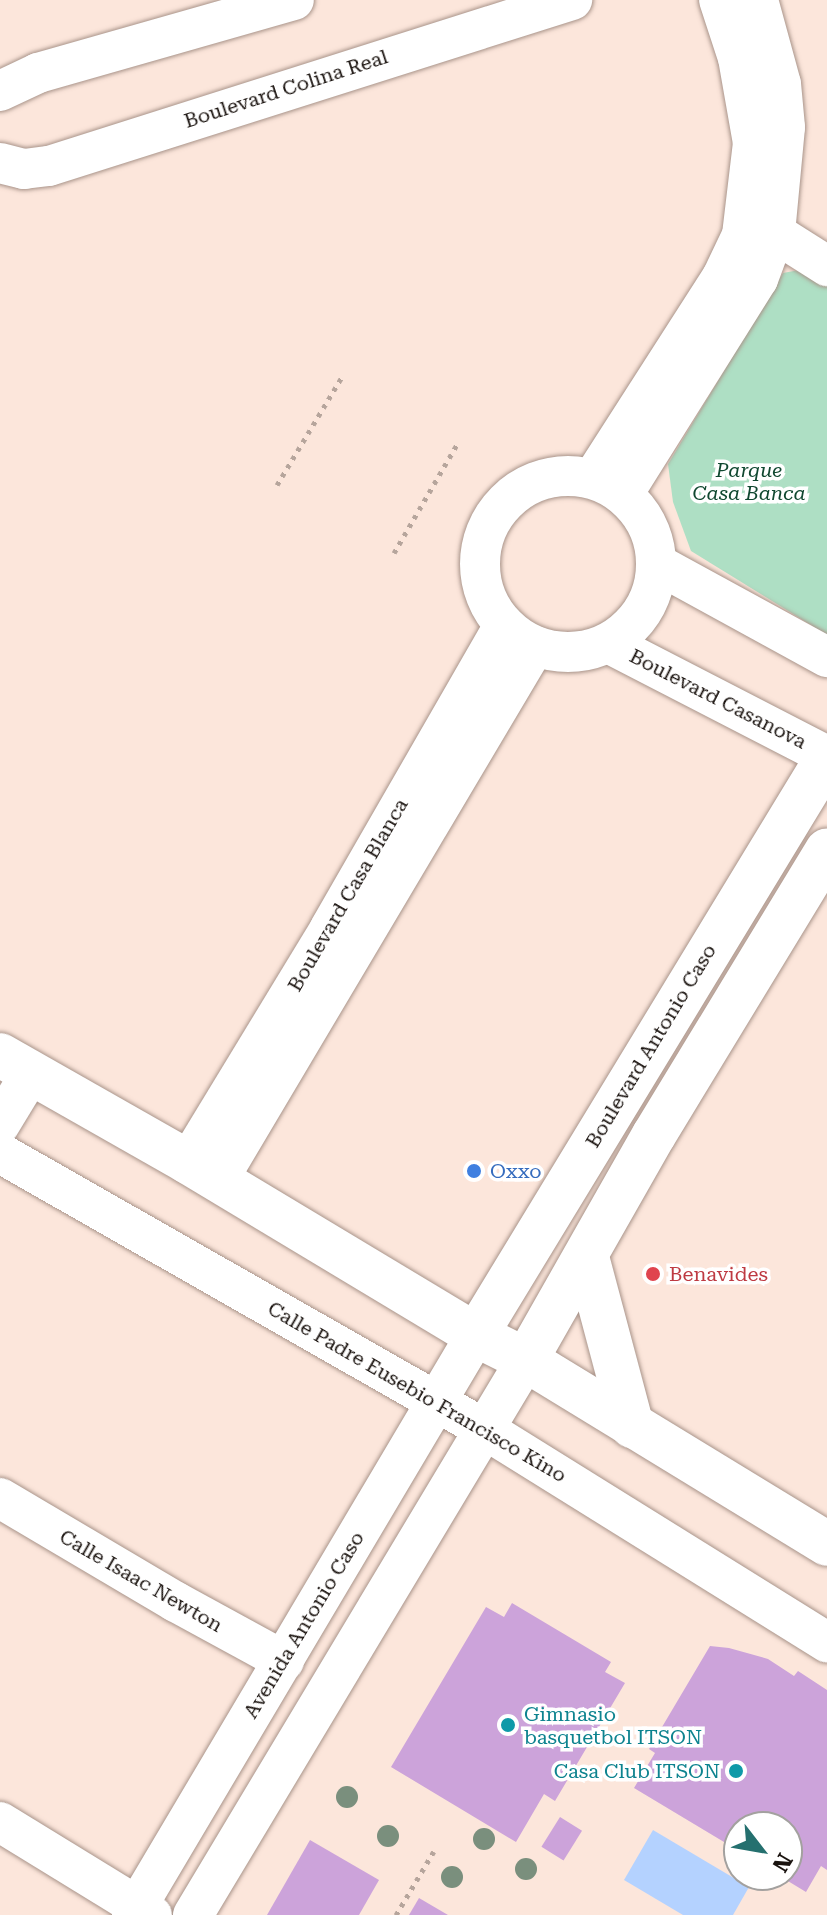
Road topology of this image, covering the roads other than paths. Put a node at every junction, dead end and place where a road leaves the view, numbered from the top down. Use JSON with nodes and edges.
{"nodes":[{"id":1,"x":294,"y":0,"type":"edge"},
{"id":2,"x":572,"y":0,"type":"edge"},
{"id":3,"x":719,"y":0,"type":"edge"},
{"id":4,"x":758,"y":0,"type":"edge"},
{"id":5,"x":0,"y":91,"type":"edge"},
{"id":6,"x":0,"y":163,"type":"edge"},
{"id":7,"x":775,"y":233,"type":"junction"},
{"id":8,"x":827,"y":266,"type":"edge"},
{"id":9,"x":608,"y":486,"type":"junction"},
{"id":10,"x":657,"y":564,"type":"junction"},
{"id":11,"x":519,"y":636,"type":"junction"},
{"id":12,"x":608,"y":643,"type":"junction"},
{"id":13,"x":827,"y":657,"type":"edge"},
{"id":14,"x":827,"y":757,"type":"edge"},
{"id":15,"x":827,"y":850,"type":"edge"},
{"id":16,"x":718,"y":937,"type":"junction"},
{"id":17,"x":760,"y":960,"type":"junction"},
{"id":18,"x":16,"y":1064,"type":"edge"},
{"id":19,"x":612,"y":1110,"type":"junction"},
{"id":20,"x":0,"y":1124,"type":"edge"},
{"id":21,"x":654,"y":1135,"type":"junction"},
{"id":22,"x":0,"y":1153,"type":"edge"},
{"id":23,"x":203,"y":1171,"type":"junction"},
{"id":24,"x":587,"y":1257,"type":"junction"},
{"id":25,"x":476,"y":1335,"type":"junction"},
{"id":26,"x":526,"y":1360,"type":"junction"},
{"id":27,"x":437,"y":1401,"type":"junction"},
{"id":28,"x":632,"y":1426,"type":"junction"},
{"id":29,"x":486,"y":1430,"type":"junction"},
{"id":30,"x":0,"y":1498,"type":"edge"},
{"id":31,"x":827,"y":1544,"type":"edge"},
{"id":32,"x":827,"y":1642,"type":"edge"},
{"id":33,"x":284,"y":1661,"type":"junction"},
{"id":34,"x":0,"y":1822,"type":"edge"},
{"id":35,"x":140,"y":1912,"type":"edge"},
{"id":36,"x":193,"y":1915,"type":"edge"}],
"edges":[{"from":1,"to":5,"type":"street"},
{"from":2,"to":6,"type":"street","name":"Boulevard Colina Real"},
{"from":3,"to":9,"type":"street"},
{"from":4,"to":7,"type":"street"},
{"from":7,"to":8,"type":"street"},
{"from":7,"to":9,"type":"street"},
{"from":9,"to":10,"type":"street"},
{"from":9,"to":11,"type":"street"},
{"from":10,"to":12,"type":"street"},
{"from":10,"to":13,"type":"street"},
{"from":11,"to":12,"type":"street"},
{"from":11,"to":23,"type":"street","name":"Boulevard Casa Blanca"},
{"from":12,"to":14,"type":"street","name":"Boulevard Casanova"},
{"from":14,"to":16,"type":"main road","name":"Boulevard Antonio Caso"},
{"from":15,"to":17,"type":"main road"},
{"from":16,"to":17,"type":"main road"},
{"from":16,"to":19,"type":"main road","name":"Boulevard Antonio Caso"},
{"from":17,"to":21,"type":"main road"},
{"from":18,"to":20,"type":"street"},
{"from":18,"to":23,"type":"main road"},
{"from":19,"to":21,"type":"main road"},
{"from":19,"to":25,"type":"main road","name":"Boulevard Antonio Caso"},
{"from":21,"to":24,"type":"main road"},
{"from":22,"to":27,"type":"street","name":"Calle Padre Eusebio Francisco Kino"},
{"from":23,"to":25,"type":"main road"},
{"from":24,"to":26,"type":"main road"},
{"from":24,"to":28,"type":"main road"},
{"from":25,"to":26,"type":"main road"},
{"from":25,"to":27,"type":"street","name":"Avenida Antonio Caso"},
{"from":26,"to":28,"type":"main road"},
{"from":26,"to":29,"type":"street"},
{"from":27,"to":29,"type":"street","name":"Calle Padre Eusebio Francisco Kino"},
{"from":27,"to":33,"type":"street","name":"Avenida Antonio Caso"},
{"from":28,"to":31,"type":"main road"},
{"from":29,"to":32,"type":"street","name":"Calle Padre Eusebio Francisco Kino"},
{"from":29,"to":36,"type":"street"},
{"from":30,"to":33,"type":"street","name":"Calle Isaac Newton"},
{"from":33,"to":35,"type":"street","name":"Avenida Antonio Caso"},
{"from":34,"to":35,"type":"street"}]}
